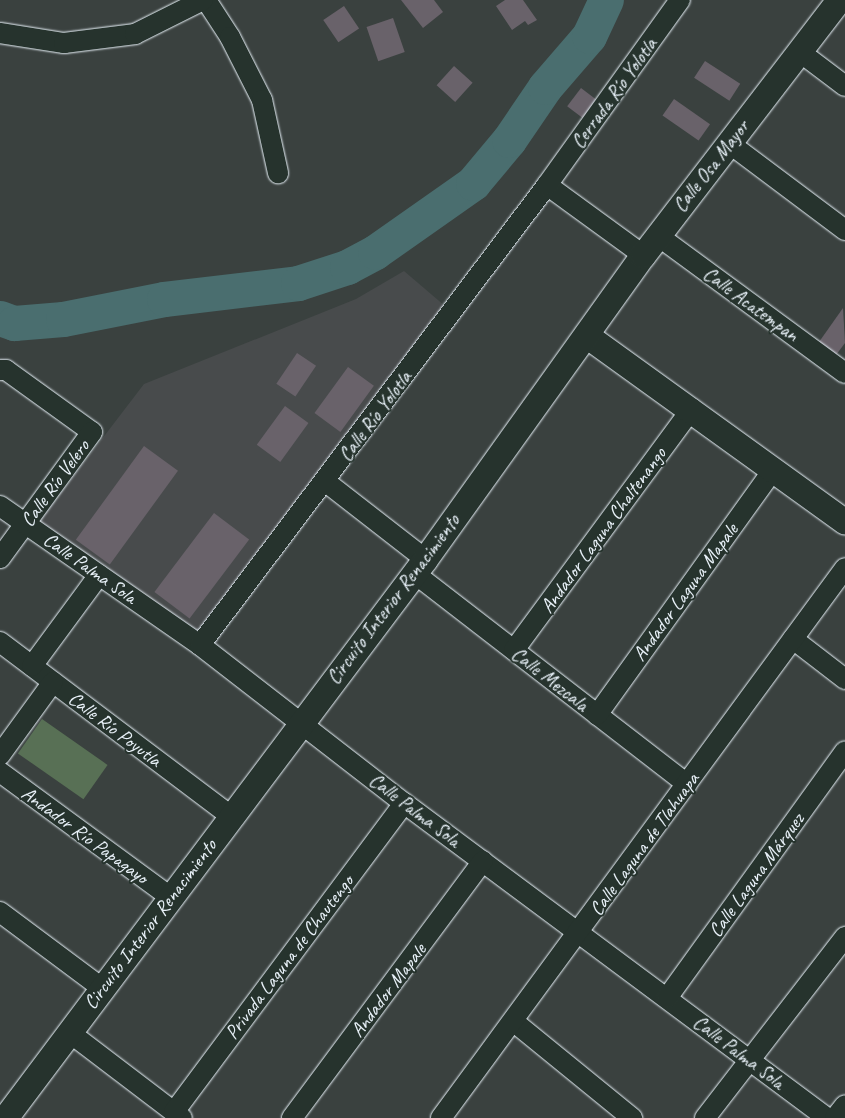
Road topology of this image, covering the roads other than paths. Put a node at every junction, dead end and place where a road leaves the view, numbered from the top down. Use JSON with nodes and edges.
{"nodes":[{"id":1,"x":204,"y":0,"type":"edge"},
{"id":2,"x":680,"y":0,"type":"edge"},
{"id":3,"x":840,"y":0,"type":"edge"},
{"id":4,"x":0,"y":34,"type":"edge"},
{"id":5,"x":800,"y":52,"type":"junction"},
{"id":6,"x":845,"y":86,"type":"edge"},
{"id":7,"x":729,"y":143,"type":"junction"},
{"id":8,"x":278,"y":174,"type":"dead end"},
{"id":9,"x":547,"y":186,"type":"junction"},
{"id":10,"x":845,"y":230,"type":"edge"},
{"id":11,"x":650,"y":245,"type":"junction"},
{"id":12,"x":586,"y":335,"type":"junction"},
{"id":13,"x":1,"y":369,"type":"edge"},
{"id":14,"x":845,"y":373,"type":"edge"},
{"id":15,"x":692,"y":409,"type":"junction"},
{"id":16,"x":773,"y":470,"type":"junction"},
{"id":17,"x":326,"y":482,"type":"junction"},
{"id":18,"x":0,"y":506,"type":"edge"},
{"id":19,"x":845,"y":522,"type":"edge"},
{"id":20,"x":26,"y":523,"type":"junction"},
{"id":21,"x":0,"y":558,"type":"edge"},
{"id":22,"x":419,"y":566,"type":"junction"},
{"id":23,"x":845,"y":568,"type":"edge"},
{"id":24,"x":99,"y":574,"type":"junction"},
{"id":25,"x":793,"y":639,"type":"junction"},
{"id":26,"x":0,"y":642,"type":"edge"},
{"id":27,"x":200,"y":645,"type":"junction"},
{"id":28,"x":514,"y":650,"type":"junction"},
{"id":29,"x":32,"y":666,"type":"junction"},
{"id":30,"x":845,"y":679,"type":"edge"},
{"id":31,"x":53,"y":682,"type":"junction"},
{"id":32,"x":597,"y":715,"type":"junction"},
{"id":33,"x":300,"y":723,"type":"junction"},
{"id":34,"x":845,"y":751,"type":"edge"},
{"id":35,"x":0,"y":755,"type":"edge"},
{"id":36,"x":0,"y":772,"type":"edge"},
{"id":37,"x":687,"y":784,"type":"junction"},
{"id":38,"x":404,"y":803,"type":"junction"},
{"id":39,"x":230,"y":816,"type":"junction"},
{"id":40,"x":484,"y":862,"type":"junction"},
{"id":41,"x":170,"y":897,"type":"junction"},
{"id":42,"x":3,"y":919,"type":"edge"},
{"id":43,"x":578,"y":933,"type":"junction"},
{"id":44,"x":845,"y":937,"type":"edge"},
{"id":45,"x":102,"y":988,"type":"junction"},
{"id":46,"x":667,"y":998,"type":"junction"},
{"id":47,"x":513,"y":1021,"type":"junction"},
{"id":48,"x":69,"y":1032,"type":"junction"},
{"id":49,"x":750,"y":1060,"type":"junction"},
{"id":50,"x":845,"y":1105,"type":"edge"},
{"id":51,"x":178,"y":1115,"type":"edge"},
{"id":52,"x":450,"y":1115,"type":"edge"},
{"id":53,"x":6,"y":1118,"type":"edge"},
{"id":54,"x":292,"y":1118,"type":"edge"},
{"id":55,"x":632,"y":1118,"type":"edge"},
{"id":56,"x":705,"y":1118,"type":"edge"},
{"id":57,"x":827,"y":1118,"type":"edge"},
{"id":58,"x":835,"y":1118,"type":"edge"}],
"edges":[{"from":1,"to":4,"type":"street"},
{"from":1,"to":8,"type":"street"},
{"from":2,"to":9,"type":"street","name":"Cerrada Río Yolotla"},
{"from":3,"to":5,"type":"main road","name":"Calle Osa Mayor"},
{"from":5,"to":6,"type":"street"},
{"from":5,"to":7,"type":"main road","name":"Calle Osa Mayor"},
{"from":7,"to":10,"type":"street"},
{"from":7,"to":11,"type":"main road","name":"Calle Osa Mayor"},
{"from":9,"to":11,"type":"street","name":"Calle Acatempan"},
{"from":9,"to":17,"type":"street","name":"Calle Río Yolotla"},
{"from":11,"to":12,"type":"main road","name":"Calle Osa Mayor"},
{"from":11,"to":14,"type":"street","name":"Calle Acatempan"},
{"from":12,"to":15,"type":"main road"},
{"from":12,"to":22,"type":"main road","name":"Circuito Interior Renacimiento"},
{"from":13,"to":20,"type":"street","name":"Calle Río Velero"},
{"from":15,"to":16,"type":"main road"},
{"from":15,"to":28,"type":"street","name":"Andador Laguna Chaltenango"},
{"from":16,"to":19,"type":"main road"},
{"from":16,"to":32,"type":"street","name":"Andador Laguna Mapale"},
{"from":17,"to":22,"type":"street","name":"Calle Mezcala"},
{"from":17,"to":27,"type":"street","name":"Calle Río Yolotla"},
{"from":18,"to":20,"type":"street","name":"Calle Palma Sola"},
{"from":20,"to":21,"type":"street","name":"Calle Río Velero"},
{"from":20,"to":24,"type":"street","name":"Calle Palma Sola"},
{"from":22,"to":28,"type":"street","name":"Calle Mezcala"},
{"from":22,"to":33,"type":"main road","name":"Circuito Interior Renacimiento"},
{"from":23,"to":25,"type":"street","name":"Calle Laguna de Tlahuapa"},
{"from":24,"to":27,"type":"street","name":"Calle Palma Sola"},
{"from":24,"to":29,"type":"street"},
{"from":25,"to":30,"type":"street"},
{"from":25,"to":37,"type":"street","name":"Calle Laguna de Tlahuapa"},
{"from":26,"to":29,"type":"street","name":"Calle Río Poyutla"},
{"from":27,"to":33,"type":"street","name":"Calle Palma Sola"},
{"from":28,"to":32,"type":"street","name":"Calle Mezcala"},
{"from":29,"to":31,"type":"street","name":"Calle Río Poyutla"},
{"from":31,"to":35,"type":"street"},
{"from":31,"to":39,"type":"street","name":"Calle Río Poyutla"},
{"from":32,"to":37,"type":"street","name":"Calle Mezcala"},
{"from":33,"to":38,"type":"street","name":"Calle Palma Sola"},
{"from":33,"to":39,"type":"main road","name":"Circuito Interior Renacimiento"},
{"from":34,"to":46,"type":"street","name":"Calle Laguna Márquez"},
{"from":36,"to":41,"type":"street","name":"Andador Río Papagayo"},
{"from":37,"to":43,"type":"street","name":"Calle Laguna de Tlahuapa"},
{"from":38,"to":40,"type":"street","name":"Calle Palma Sola"},
{"from":38,"to":51,"type":"street","name":"Privada Laguna de Chautengo"},
{"from":39,"to":41,"type":"main road","name":"Circuito Interior Renacimiento"},
{"from":40,"to":43,"type":"street","name":"Calle Palma Sola"},
{"from":40,"to":54,"type":"street","name":"Andador Mapale"},
{"from":41,"to":45,"type":"main road","name":"Circuito Interior Renacimiento"},
{"from":42,"to":45,"type":"street"},
{"from":43,"to":46,"type":"street","name":"Calle Palma Sola"},
{"from":43,"to":47,"type":"street","name":"Calle Laguna de Tlahuapa"},
{"from":44,"to":49,"type":"street"},
{"from":45,"to":48,"type":"main road","name":"Circuito Interior Renacimiento"},
{"from":46,"to":49,"type":"street","name":"Calle Palma Sola"},
{"from":47,"to":52,"type":"street","name":"Calle Laguna de Tlahuapa"},
{"from":47,"to":55,"type":"street"},
{"from":48,"to":51,"type":"street"},
{"from":48,"to":53,"type":"main road","name":"Circuito Interior Renacimiento"},
{"from":49,"to":56,"type":"street"},
{"from":49,"to":57,"type":"street","name":"Calle Palma Sola"},
{"from":50,"to":58,"type":"street"}]}
